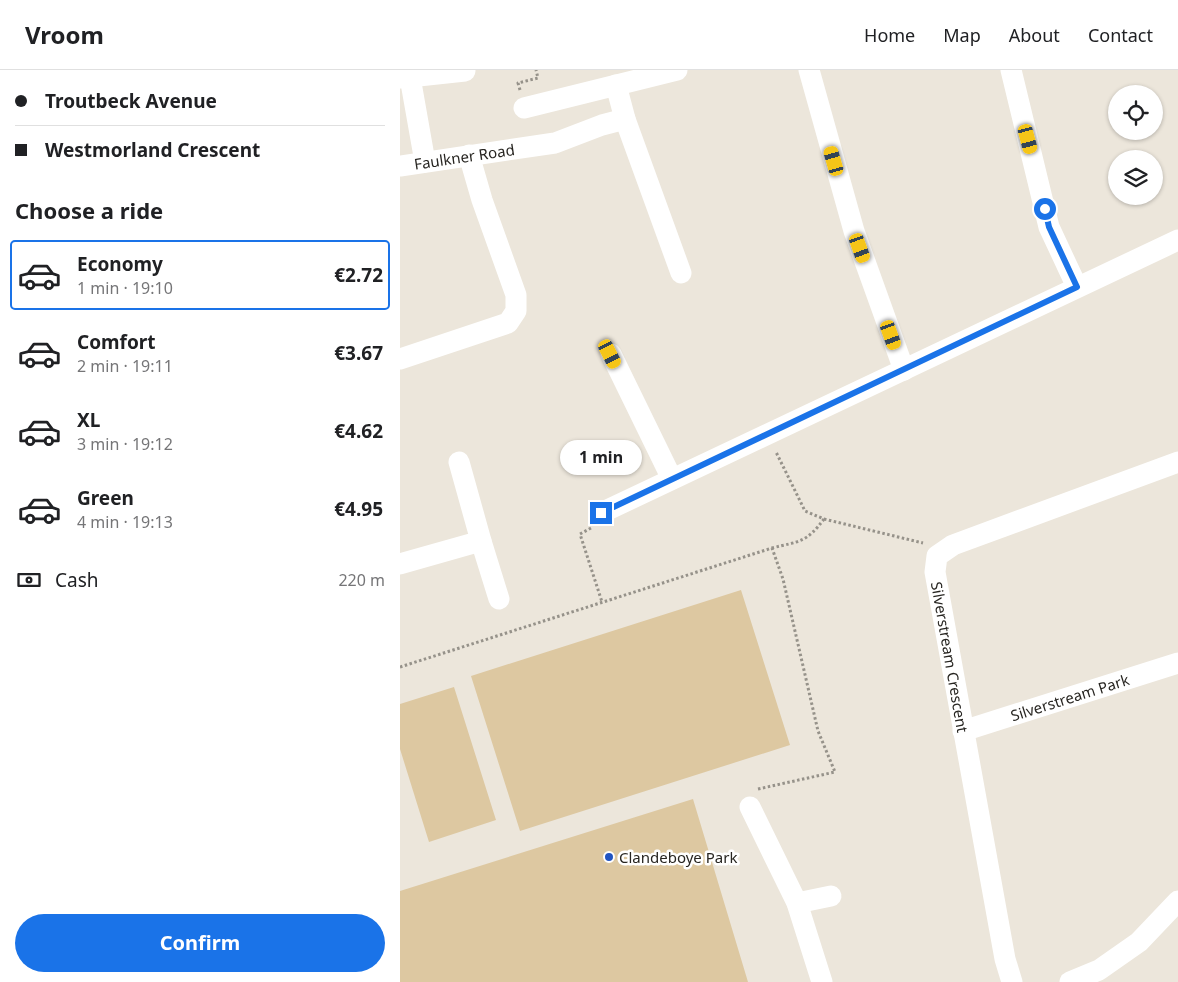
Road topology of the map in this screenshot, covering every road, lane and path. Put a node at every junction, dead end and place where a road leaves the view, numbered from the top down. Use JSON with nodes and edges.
{"nodes":[{"id":1,"x":677,"y":70,"type":"edge"},
{"id":2,"x":809,"y":70,"type":"edge"},
{"id":3,"x":1011,"y":70,"type":"edge"},
{"id":4,"x":465,"y":71,"type":"edge"},
{"id":5,"x":405,"y":78,"type":"edge"},
{"id":6,"x":616,"y":85,"type":"junction"},
{"id":7,"x":524,"y":108,"type":"dead end"},
{"id":8,"x":626,"y":119,"type":"junction"},
{"id":9,"x":469,"y":156,"type":"junction"},
{"id":10,"x":425,"y":162,"type":"junction"},
{"id":11,"x":400,"y":166,"type":"edge"},
{"id":12,"x":1178,"y":240,"type":"edge"},
{"id":13,"x":682,"y":273,"type":"dead end"},
{"id":14,"x":1077,"y":287,"type":"junction"},
{"id":15,"x":610,"y":354,"type":"dead end"},
{"id":16,"x":400,"y":359,"type":"edge"},
{"id":17,"x":904,"y":370,"type":"junction"},
{"id":18,"x":768,"y":433,"type":"junction"},
{"id":19,"x":459,"y":462,"type":"dead end"},
{"id":20,"x":1178,"y":462,"type":"edge"},
{"id":21,"x":672,"y":479,"type":"junction"},
{"id":22,"x":601,"y":513,"type":"joint"},
{"id":23,"x":824,"y":519,"type":"junction"},
{"id":24,"x":481,"y":541,"type":"junction"},
{"id":25,"x":772,"y":548,"type":"junction"},
{"id":26,"x":942,"y":553,"type":"junction"},
{"id":27,"x":400,"y":564,"type":"edge"},
{"id":28,"x":499,"y":599,"type":"dead end"},
{"id":29,"x":602,"y":602,"type":"junction"},
{"id":30,"x":1178,"y":663,"type":"edge"},
{"id":31,"x":400,"y":667,"type":"edge"},
{"id":32,"x":963,"y":731,"type":"junction"},
{"id":33,"x":753,"y":798,"type":"joint"},
{"id":34,"x":832,"y":896,"type":"dead end"},
{"id":35,"x":1178,"y":901,"type":"edge"},
{"id":36,"x":798,"y":903,"type":"junction"},
{"id":37,"x":822,"y":982,"type":"edge"},
{"id":38,"x":1012,"y":982,"type":"edge"},
{"id":39,"x":1070,"y":982,"type":"edge"}],
"edges":[{"from":1,"to":6,"type":"street"},
{"from":2,"to":17,"type":"street"},
{"from":3,"to":14,"type":"street"},
{"from":4,"to":5,"type":"street"},
{"from":5,"to":10,"type":"street"},
{"from":6,"to":7,"type":"street"},
{"from":6,"to":8,"type":"street"},
{"from":8,"to":9,"type":"street","name":"Faulkner Road"},
{"from":8,"to":13,"type":"street"},
{"from":9,"to":10,"type":"street","name":"Faulkner Road"},
{"from":9,"to":16,"type":"street"},
{"from":10,"to":11,"type":"street","name":"Faulkner Road"},
{"from":12,"to":14,"type":"street"},
{"from":14,"to":17,"type":"street"},
{"from":15,"to":21,"type":"street"},
{"from":17,"to":18,"type":"street"},
{"from":18,"to":21,"type":"street"},
{"from":18,"to":23,"type":"path"},
{"from":19,"to":24,"type":"street"},
{"from":20,"to":26,"type":"street"},
{"from":21,"to":22,"type":"street"},
{"from":22,"to":29,"type":"path"},
{"from":23,"to":25,"type":"path"},
{"from":23,"to":26,"type":"path"},
{"from":24,"to":27,"type":"street"},
{"from":24,"to":28,"type":"street"},
{"from":25,"to":29,"type":"path"},
{"from":25,"to":33,"type":"path"},
{"from":26,"to":32,"type":"street","name":"Silverstream Crescent"},
{"from":29,"to":31,"type":"path"},
{"from":30,"to":32,"type":"street","name":"Silverstream Park"},
{"from":32,"to":38,"type":"street","name":"Silverstream Crescent"},
{"from":33,"to":36,"type":"street"},
{"from":34,"to":36,"type":"street"},
{"from":35,"to":39,"type":"street"},
{"from":36,"to":37,"type":"street"}]}
